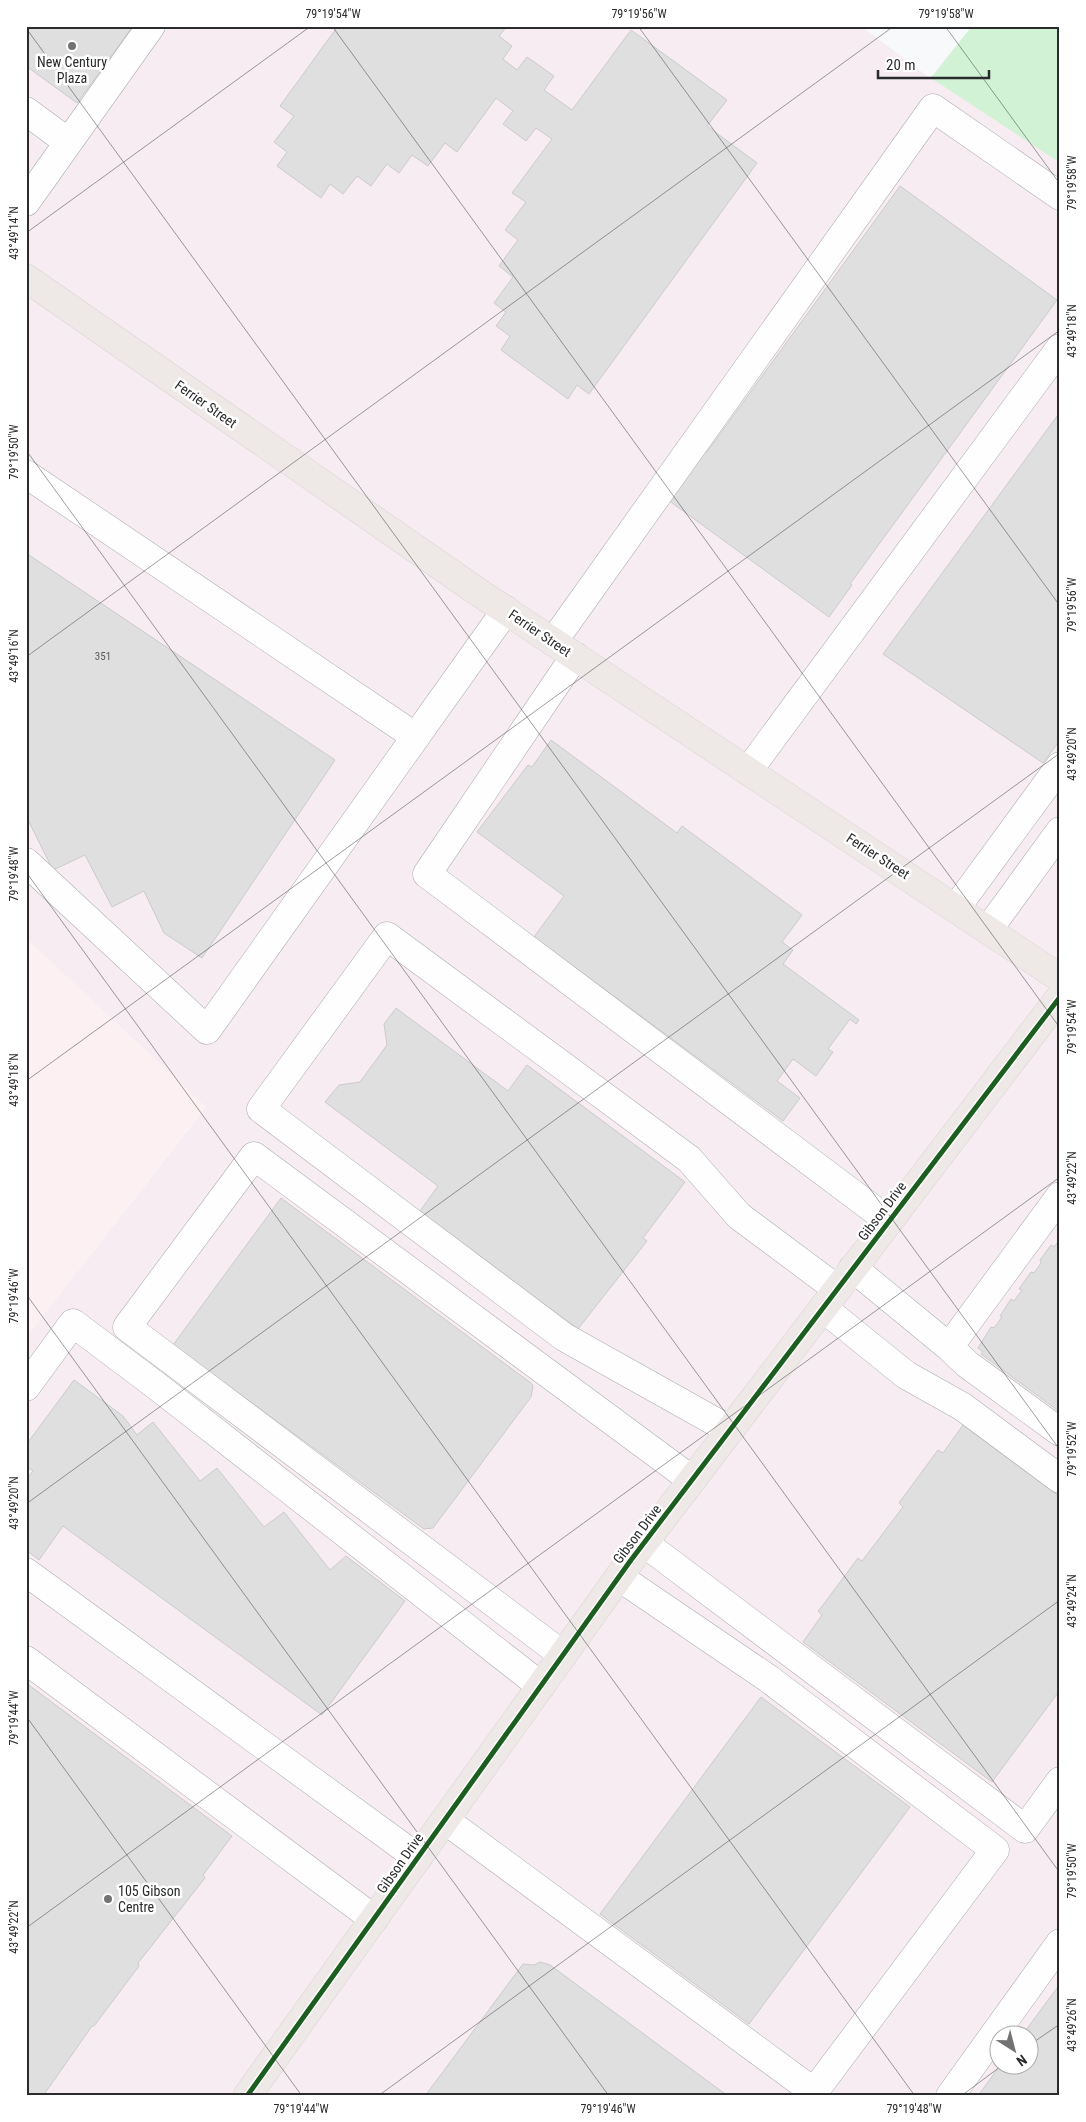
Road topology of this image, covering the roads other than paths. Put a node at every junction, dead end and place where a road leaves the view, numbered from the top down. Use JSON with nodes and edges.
{"nodes":[{"id":1,"x":151,"y":26,"type":"edge"},
{"id":2,"x":26,"y":111,"type":"edge"},
{"id":3,"x":68,"y":142,"type":"junction"},
{"id":4,"x":1060,"y":196,"type":"edge"},
{"id":5,"x":26,"y":202,"type":"edge"},
{"id":6,"x":26,"y":278,"type":"edge"},
{"id":7,"x":1060,"y":348,"type":"edge"},
{"id":8,"x":26,"y":474,"type":"edge"},
{"id":9,"x":506,"y":610,"type":"junction"},
{"id":10,"x":564,"y":649,"type":"junction"},
{"id":11,"x":416,"y":737,"type":"junction"},
{"id":12,"x":1060,"y":766,"type":"edge"},
{"id":13,"x":748,"y":771,"type":"junction"},
{"id":14,"x":1060,"y":831,"type":"edge"},
{"id":15,"x":26,"y":862,"type":"edge"},
{"id":16,"x":956,"y":908,"type":"junction"},
{"id":17,"x":988,"y":930,"type":"junction"},
{"id":18,"x":1060,"y":978,"type":"edge"},
{"id":19,"x":1060,"y":997,"type":"edge"},
{"id":20,"x":1060,"y":1196,"type":"edge"},
{"id":21,"x":889,"y":1221,"type":"junction"},
{"id":22,"x":838,"y":1288,"type":"junction"},
{"id":23,"x":948,"y":1347,"type":"junction"},
{"id":24,"x":26,"y":1387,"type":"edge"},
{"id":25,"x":730,"y":1430,"type":"junction"},
{"id":26,"x":1060,"y":1432,"type":"edge"},
{"id":27,"x":1060,"y":1479,"type":"edge"},
{"id":28,"x":692,"y":1480,"type":"junction"},
{"id":29,"x":644,"y":1543,"type":"junction"},
{"id":30,"x":26,"y":1572,"type":"edge"},
{"id":31,"x":619,"y":1577,"type":"junction"},
{"id":32,"x":563,"y":1655,"type":"junction"},
{"id":33,"x":26,"y":1660,"type":"edge"},
{"id":34,"x":541,"y":1686,"type":"junction"},
{"id":35,"x":1060,"y":1781,"type":"edge"},
{"id":36,"x":445,"y":1820,"type":"junction"},
{"id":37,"x":418,"y":1858,"type":"junction"},
{"id":38,"x":374,"y":1919,"type":"junction"},
{"id":39,"x":1060,"y":1943,"type":"edge"},
{"id":40,"x":247,"y":2096,"type":"edge"},
{"id":41,"x":950,"y":2096,"type":"edge"}],
"edges":[{"from":1,"to":3,"type":"lane"},
{"from":2,"to":3,"type":"lane"},
{"from":3,"to":5,"type":"lane"},
{"from":4,"to":10,"type":"lane"},
{"from":6,"to":9,"type":"main road","name":"Ferrier Street"},
{"from":7,"to":13,"type":"lane"},
{"from":8,"to":11,"type":"lane"},
{"from":9,"to":10,"type":"main road","name":"Ferrier Street"},
{"from":9,"to":11,"type":"lane"},
{"from":10,"to":13,"type":"main road","name":"Ferrier Street"},
{"from":10,"to":21,"type":"lane"},
{"from":11,"to":15,"type":"lane"},
{"from":12,"to":16,"type":"lane"},
{"from":13,"to":16,"type":"main road","name":"Ferrier Street"},
{"from":14,"to":17,"type":"lane"},
{"from":16,"to":17,"type":"main road","name":"Ferrier Street"},
{"from":17,"to":18,"type":"main road","name":"Ferrier Street"},
{"from":19,"to":21,"type":"main road","name":"Gibson Drive"},
{"from":20,"to":23,"type":"lane"},
{"from":21,"to":22,"type":"main road","name":"Gibson Drive"},
{"from":22,"to":23,"type":"lane"},
{"from":22,"to":25,"type":"main road","name":"Gibson Drive"},
{"from":22,"to":25,"type":"lane"},
{"from":22,"to":27,"type":"lane"},
{"from":23,"to":26,"type":"lane"},
{"from":24,"to":34,"type":"lane"},
{"from":25,"to":28,"type":"main road","name":"Gibson Drive"},
{"from":28,"to":29,"type":"main road","name":"Gibson Drive"},
{"from":28,"to":32,"type":"lane"},
{"from":29,"to":31,"type":"main road","name":"Gibson Drive"},
{"from":29,"to":35,"type":"lane"},
{"from":30,"to":37,"type":"lane"},
{"from":31,"to":32,"type":"main road","name":"Gibson Drive"},
{"from":31,"to":36,"type":"lane"},
{"from":32,"to":34,"type":"main road","name":"Gibson Drive"},
{"from":33,"to":38,"type":"lane"},
{"from":34,"to":36,"type":"main road","name":"Gibson Drive"},
{"from":36,"to":37,"type":"main road","name":"Gibson Drive"},
{"from":37,"to":38,"type":"main road","name":"Gibson Drive"},
{"from":38,"to":40,"type":"main road","name":"Gibson Drive"},
{"from":39,"to":41,"type":"lane"}]}
